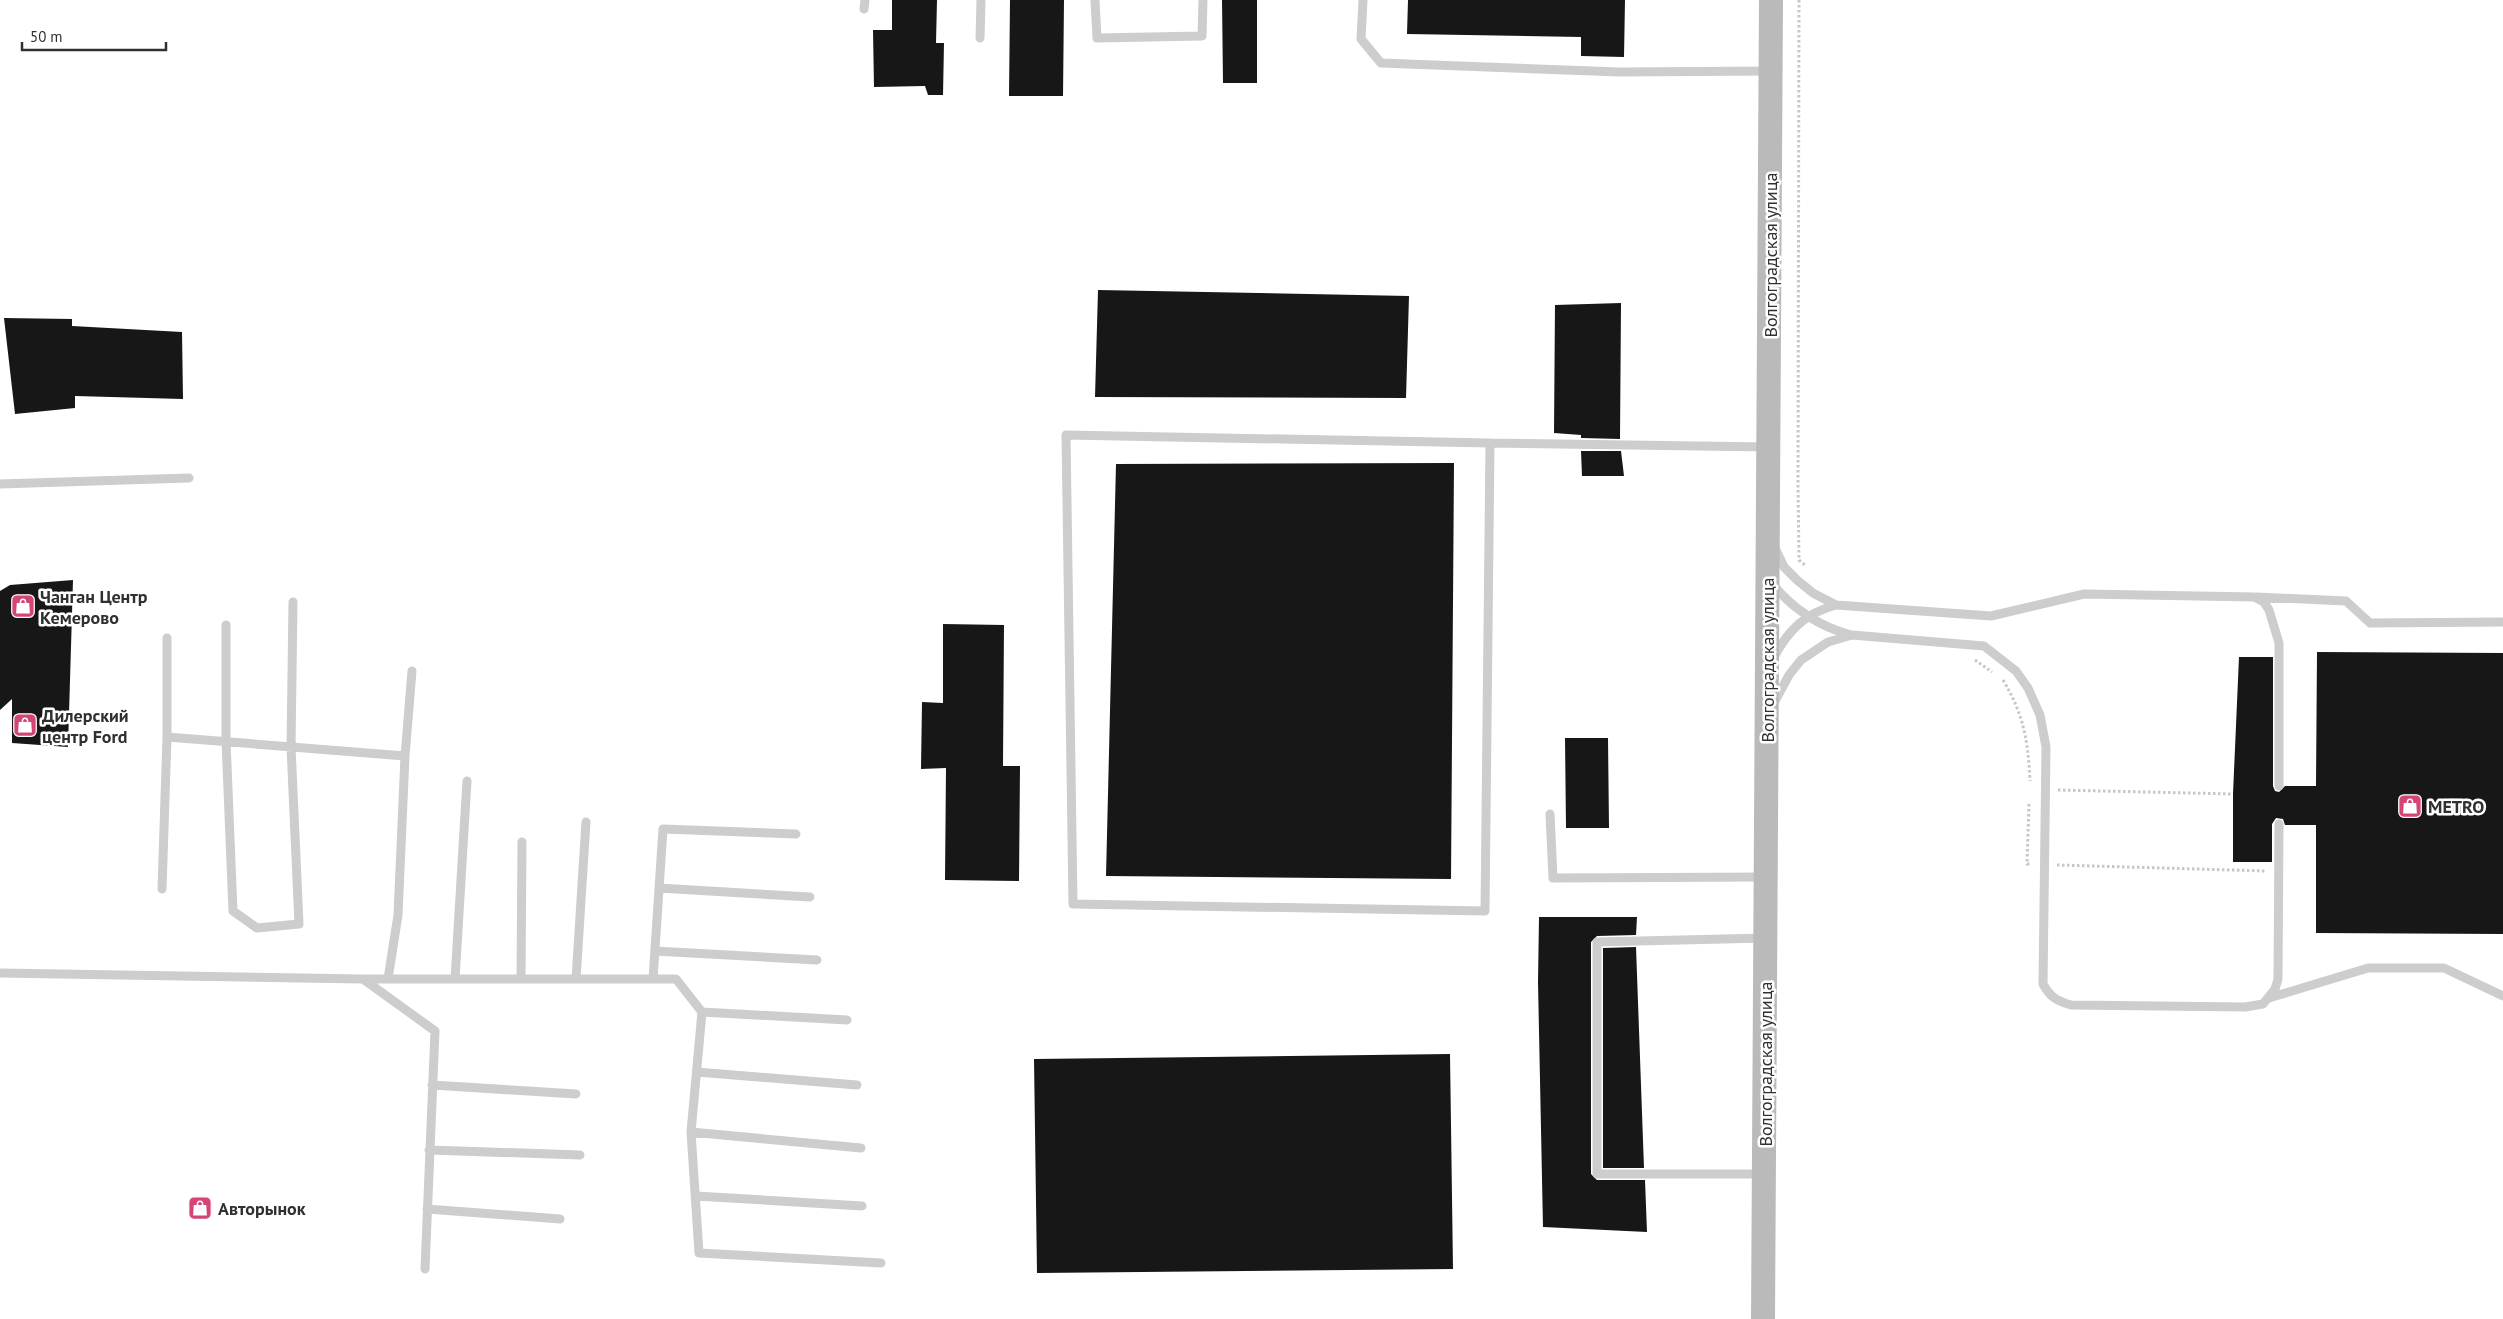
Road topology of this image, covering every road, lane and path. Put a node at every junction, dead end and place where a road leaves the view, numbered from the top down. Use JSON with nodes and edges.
{"nodes":[{"id":1,"x":981,"y":0,"type":"edge"},
{"id":2,"x":1095,"y":0,"type":"edge"},
{"id":3,"x":1203,"y":0,"type":"edge"},
{"id":4,"x":1363,"y":0,"type":"edge"},
{"id":5,"x":1771,"y":0,"type":"edge"},
{"id":6,"x":1799,"y":0,"type":"edge"},
{"id":7,"x":980,"y":38,"type":"dead end"},
{"id":8,"x":1771,"y":71,"type":"junction"},
{"id":9,"x":1490,"y":443,"type":"junction"},
{"id":10,"x":1769,"y":447,"type":"junction"},
{"id":11,"x":189,"y":478,"type":"dead end"},
{"id":12,"x":0,"y":484,"type":"edge"},
{"id":13,"x":1768,"y":529,"type":"junction"},
{"id":14,"x":1812,"y":573,"type":"dead end"},
{"id":15,"x":1768,"y":576,"type":"junction"},
{"id":16,"x":2254,"y":597,"type":"junction"},
{"id":17,"x":293,"y":602,"type":"dead end"},
{"id":18,"x":1836,"y":604,"type":"junction"},
{"id":19,"x":1808,"y":615,"type":"junction"},
{"id":20,"x":2503,"y":622,"type":"edge"},
{"id":21,"x":226,"y":625,"type":"dead end"},
{"id":22,"x":1852,"y":635,"type":"junction"},
{"id":23,"x":168,"y":638,"type":"dead end"},
{"id":24,"x":1965,"y":645,"type":"junction"},
{"id":25,"x":412,"y":671,"type":"dead end"},
{"id":26,"x":1767,"y":686,"type":"junction"},
{"id":27,"x":1767,"y":722,"type":"junction"},
{"id":28,"x":167,"y":736,"type":"junction"},
{"id":29,"x":226,"y":741,"type":"junction"},
{"id":30,"x":291,"y":747,"type":"junction"},
{"id":31,"x":405,"y":756,"type":"junction"},
{"id":32,"x":467,"y":781,"type":"dead end"},
{"id":33,"x":2279,"y":786,"type":"dead end"},
{"id":34,"x":2030,"y":789,"type":"junction"},
{"id":35,"x":2045,"y":789,"type":"junction"},
{"id":36,"x":2233,"y":794,"type":"dead end"},
{"id":37,"x":1550,"y":814,"type":"dead end"},
{"id":38,"x":586,"y":822,"type":"dead end"},
{"id":39,"x":2279,"y":824,"type":"dead end"},
{"id":40,"x":796,"y":834,"type":"dead end"},
{"id":41,"x":522,"y":842,"type":"dead end"},
{"id":42,"x":2044,"y":865,"type":"junction"},
{"id":43,"x":2278,"y":872,"type":"junction"},
{"id":44,"x":1766,"y":876,"type":"junction"},
{"id":45,"x":659,"y":888,"type":"junction"},
{"id":46,"x":162,"y":889,"type":"dead end"},
{"id":47,"x":810,"y":897,"type":"dead end"},
{"id":48,"x":1766,"y":938,"type":"junction"},
{"id":49,"x":655,"y":951,"type":"junction"},
{"id":50,"x":817,"y":960,"type":"dead end"},
{"id":51,"x":0,"y":973,"type":"edge"},
{"id":52,"x":363,"y":979,"type":"junction"},
{"id":53,"x":388,"y":979,"type":"junction"},
{"id":54,"x":456,"y":979,"type":"junction"},
{"id":55,"x":521,"y":979,"type":"junction"},
{"id":56,"x":576,"y":979,"type":"junction"},
{"id":57,"x":653,"y":979,"type":"junction"},
{"id":58,"x":2503,"y":996,"type":"edge"},
{"id":59,"x":2269,"y":998,"type":"junction"},
{"id":60,"x":702,"y":1012,"type":"junction"},
{"id":61,"x":847,"y":1020,"type":"dead end"},
{"id":62,"x":697,"y":1072,"type":"junction"},
{"id":63,"x":432,"y":1085,"type":"junction"},
{"id":64,"x":858,"y":1086,"type":"dead end"},
{"id":65,"x":576,"y":1094,"type":"dead end"},
{"id":66,"x":691,"y":1132,"type":"junction"},
{"id":67,"x":861,"y":1148,"type":"dead end"},
{"id":68,"x":430,"y":1150,"type":"junction"},
{"id":69,"x":580,"y":1155,"type":"dead end"},
{"id":70,"x":1764,"y":1174,"type":"junction"},
{"id":71,"x":696,"y":1196,"type":"junction"},
{"id":72,"x":862,"y":1206,"type":"dead end"},
{"id":73,"x":427,"y":1209,"type":"junction"},
{"id":74,"x":560,"y":1219,"type":"dead end"},
{"id":75,"x":881,"y":1263,"type":"dead end"},
{"id":76,"x":425,"y":1269,"type":"dead end"},
{"id":77,"x":1763,"y":1319,"type":"edge"}],
"edges":[{"from":1,"to":7,"type":"lane"},
{"from":2,"to":3,"type":"lane"},
{"from":4,"to":8,"type":"lane"},
{"from":5,"to":8,"type":"main road","name":"Волгоградская улица"},
{"from":6,"to":14,"type":"path"},
{"from":8,"to":10,"type":"main road","name":"Волгоградская улица"},
{"from":9,"to":9,"type":"lane"},
{"from":9,"to":10,"type":"lane"},
{"from":10,"to":13,"type":"main road","name":"Волгоградская улица"},
{"from":11,"to":12,"type":"lane"},
{"from":13,"to":15,"type":"main road","name":"Волгоградская улица"},
{"from":13,"to":18,"type":"lane"},
{"from":15,"to":19,"type":"lane"},
{"from":15,"to":26,"type":"main road","name":"Волгоградская улица"},
{"from":16,"to":18,"type":"lane"},
{"from":16,"to":20,"type":"lane"},
{"from":16,"to":33,"type":"lane"},
{"from":17,"to":30,"type":"lane"},
{"from":18,"to":19,"type":"lane"},
{"from":19,"to":22,"type":"lane"},
{"from":19,"to":26,"type":"lane"},
{"from":21,"to":29,"type":"lane"},
{"from":22,"to":24,"type":"lane"},
{"from":22,"to":27,"type":"lane"},
{"from":23,"to":28,"type":"lane"},
{"from":24,"to":34,"type":"path"},
{"from":24,"to":35,"type":"lane"},
{"from":25,"to":31,"type":"lane"},
{"from":26,"to":27,"type":"main road","name":"Волгоградская улица"},
{"from":27,"to":44,"type":"main road","name":"Волгоградская улица"},
{"from":28,"to":29,"type":"lane"},
{"from":28,"to":46,"type":"lane"},
{"from":29,"to":30,"type":"lane"},
{"from":29,"to":30,"type":"lane"},
{"from":30,"to":31,"type":"lane"},
{"from":31,"to":53,"type":"lane"},
{"from":32,"to":54,"type":"lane"},
{"from":34,"to":35,"type":"path"},
{"from":34,"to":42,"type":"path"},
{"from":35,"to":36,"type":"path"},
{"from":35,"to":42,"type":"lane"},
{"from":37,"to":44,"type":"lane"},
{"from":38,"to":56,"type":"lane"},
{"from":39,"to":43,"type":"lane"},
{"from":40,"to":45,"type":"lane"},
{"from":41,"to":55,"type":"lane"},
{"from":42,"to":43,"type":"path"},
{"from":42,"to":59,"type":"lane"},
{"from":43,"to":59,"type":"lane"},
{"from":44,"to":48,"type":"main road","name":"Волгоградская улица"},
{"from":45,"to":47,"type":"lane"},
{"from":45,"to":49,"type":"lane"},
{"from":48,"to":70,"type":"main road","name":"Волгоградская улица"},
{"from":48,"to":70,"type":"lane"},
{"from":49,"to":50,"type":"lane"},
{"from":49,"to":57,"type":"lane"},
{"from":51,"to":52,"type":"lane"},
{"from":52,"to":53,"type":"lane"},
{"from":52,"to":63,"type":"lane"},
{"from":53,"to":54,"type":"lane"},
{"from":54,"to":55,"type":"lane"},
{"from":55,"to":56,"type":"lane"},
{"from":56,"to":57,"type":"lane"},
{"from":57,"to":60,"type":"lane"},
{"from":58,"to":59,"type":"lane"},
{"from":60,"to":61,"type":"lane"},
{"from":60,"to":62,"type":"lane"},
{"from":62,"to":64,"type":"lane"},
{"from":62,"to":66,"type":"lane"},
{"from":63,"to":65,"type":"lane"},
{"from":63,"to":68,"type":"lane"},
{"from":66,"to":67,"type":"lane"},
{"from":66,"to":71,"type":"lane"},
{"from":68,"to":69,"type":"lane"},
{"from":68,"to":73,"type":"lane"},
{"from":70,"to":77,"type":"main road","name":"Волгоградская улица"},
{"from":71,"to":72,"type":"lane"},
{"from":71,"to":75,"type":"lane"},
{"from":73,"to":74,"type":"lane"},
{"from":73,"to":76,"type":"lane"}]}
